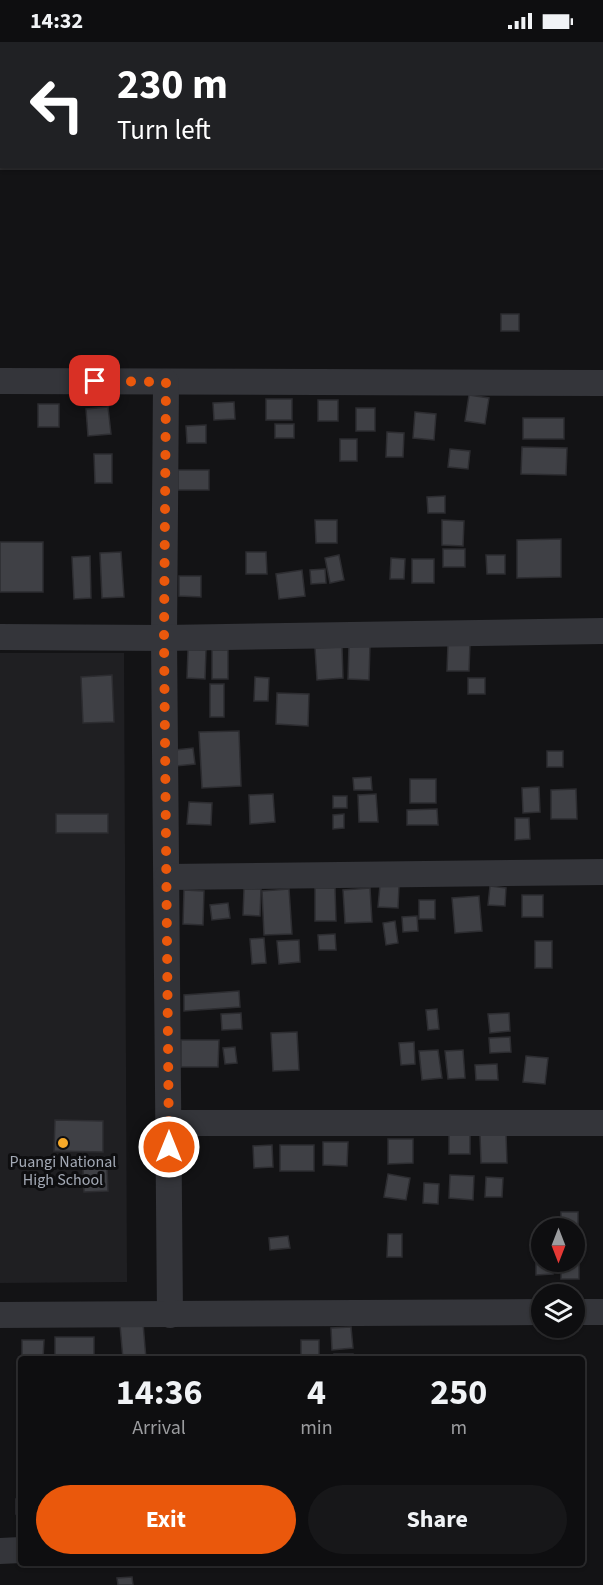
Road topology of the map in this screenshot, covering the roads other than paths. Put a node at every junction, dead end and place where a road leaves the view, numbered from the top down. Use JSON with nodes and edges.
{"nodes":[{"id":1,"x":0,"y":381,"type":"edge"},
{"id":2,"x":166,"y":382,"type":"junction"},
{"id":3,"x":603,"y":383,"type":"edge"},
{"id":4,"x":603,"y":631,"type":"edge"},
{"id":5,"x":0,"y":637,"type":"edge"},
{"id":6,"x":164,"y":638,"type":"junction"},
{"id":7,"x":603,"y":872,"type":"edge"},
{"id":8,"x":167,"y":877,"type":"junction"},
{"id":9,"x":169,"y":1123,"type":"junction"},
{"id":10,"x":603,"y":1123,"type":"edge"},
{"id":11,"x":531,"y":1312,"type":"edge"},
{"id":12,"x":585,"y":1312,"type":"edge"},
{"id":13,"x":603,"y":1312,"type":"edge"},
{"id":14,"x":0,"y":1315,"type":"edge"},
{"id":15,"x":170,"y":1315,"type":"junction"},
{"id":16,"x":0,"y":1551,"type":"edge"},
{"id":17,"x":18,"y":1551,"type":"edge"}],
"edges":[{"from":1,"to":2,"type":"street"},
{"from":2,"to":3,"type":"street"},
{"from":2,"to":6,"type":"street"},
{"from":4,"to":6,"type":"street"},
{"from":5,"to":6,"type":"street"},
{"from":6,"to":8,"type":"street"},
{"from":7,"to":8,"type":"street"},
{"from":8,"to":9,"type":"street"},
{"from":9,"to":10,"type":"street"},
{"from":9,"to":15,"type":"street"},
{"from":11,"to":15,"type":"street"},
{"from":12,"to":13,"type":"street"},
{"from":14,"to":15,"type":"street"},
{"from":16,"to":17,"type":"street"}]}
